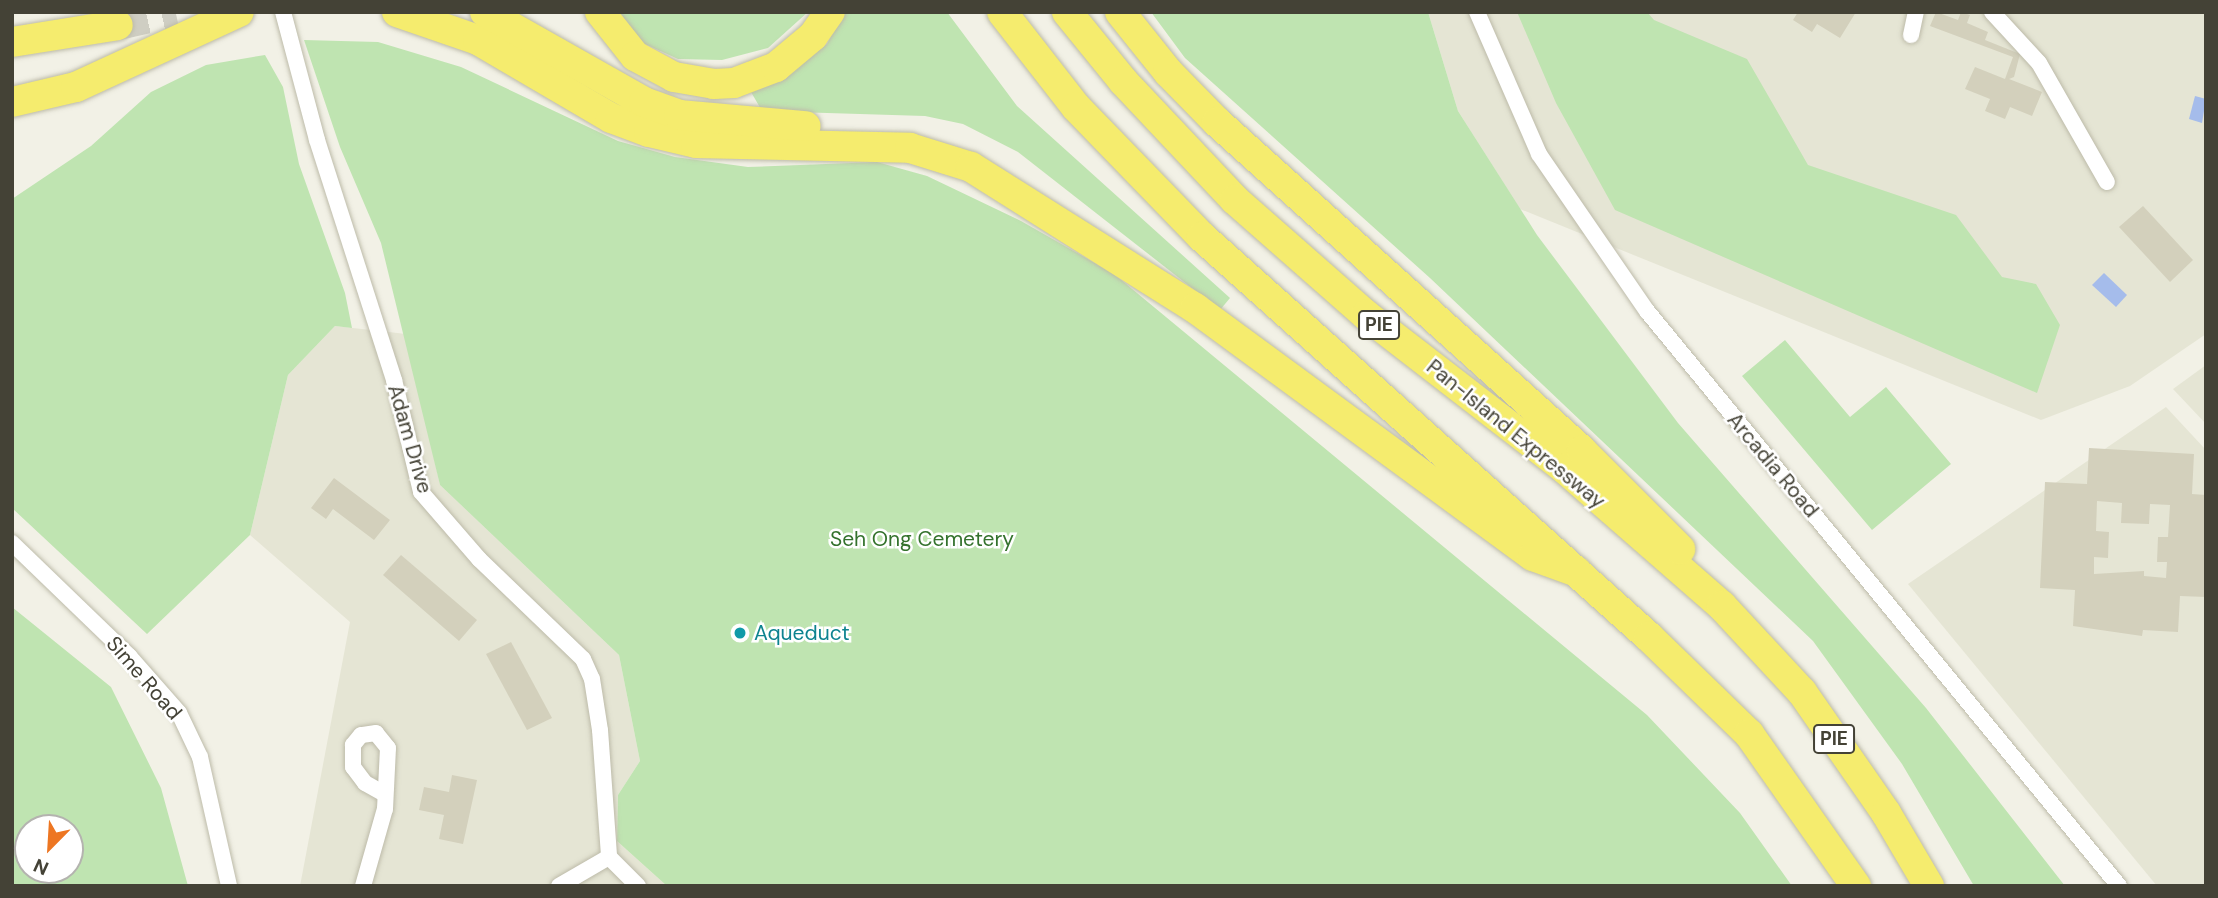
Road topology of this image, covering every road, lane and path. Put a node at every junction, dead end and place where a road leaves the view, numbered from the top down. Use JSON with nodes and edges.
{"nodes":[{"id":1,"x":239,"y":12,"type":"edge"},
{"id":2,"x":283,"y":12,"type":"edge"},
{"id":3,"x":397,"y":12,"type":"edge"},
{"id":4,"x":485,"y":12,"type":"edge"},
{"id":5,"x":600,"y":12,"type":"edge"},
{"id":6,"x":830,"y":12,"type":"edge"},
{"id":7,"x":1002,"y":12,"type":"edge"},
{"id":8,"x":1067,"y":12,"type":"edge"},
{"id":9,"x":1120,"y":12,"type":"edge"},
{"id":10,"x":1477,"y":12,"type":"edge"},
{"id":11,"x":1916,"y":12,"type":"edge"},
{"id":12,"x":1992,"y":12,"type":"edge"},
{"id":13,"x":118,"y":25,"type":"tunnel mouth"},
{"id":14,"x":1910,"y":35,"type":"dead end"},
{"id":15,"x":12,"y":42,"type":"edge"},
{"id":16,"x":98,"y":75,"type":"junction"},
{"id":17,"x":12,"y":82,"type":"edge"},
{"id":18,"x":12,"y":102,"type":"edge"},
{"id":19,"x":910,"y":148,"type":"junction"},
{"id":20,"x":2107,"y":182,"type":"dead end"},
{"id":21,"x":12,"y":543,"type":"edge"},
{"id":22,"x":1577,"y":572,"type":"junction"},
{"id":23,"x":1722,"y":606,"type":"junction"},
{"id":24,"x":385,"y":794,"type":"dead end"},
{"id":25,"x":608,"y":857,"type":"junction"},
{"id":26,"x":229,"y":886,"type":"edge"},
{"id":27,"x":363,"y":886,"type":"edge"},
{"id":28,"x":559,"y":886,"type":"edge"},
{"id":29,"x":638,"y":886,"type":"edge"},
{"id":30,"x":1856,"y":886,"type":"edge"},
{"id":31,"x":1929,"y":886,"type":"edge"},
{"id":32,"x":2119,"y":886,"type":"edge"}],
"edges":[{"from":1,"to":16,"type":"highway"},
{"from":2,"to":25,"type":"street","name":"Adam Drive"},
{"from":3,"to":19,"type":"highway"},
{"from":4,"to":19,"type":"highway"},
{"from":5,"to":6,"type":"highway"},
{"from":7,"to":22,"type":"highway","number":"PIE"},
{"from":8,"to":23,"type":"highway","name":"Pan-Island Expressway","number":"PIE"},
{"from":9,"to":23,"type":"highway"},
{"from":10,"to":32,"type":"street","name":"Arcadia Road"},
{"from":11,"to":14,"type":"street"},
{"from":12,"to":20,"type":"street"},
{"from":13,"to":15,"type":"highway"},
{"from":16,"to":17,"type":"highway"},
{"from":16,"to":18,"type":"highway"},
{"from":19,"to":22,"type":"highway"},
{"from":21,"to":26,"type":"street","name":"Sime Road"},
{"from":22,"to":30,"type":"highway","number":"PIE"},
{"from":23,"to":31,"type":"highway","name":"Pan-Island Expressway","number":"PIE"},
{"from":24,"to":27,"type":"street"},
{"from":25,"to":28,"type":"street"},
{"from":25,"to":29,"type":"street"}]}
